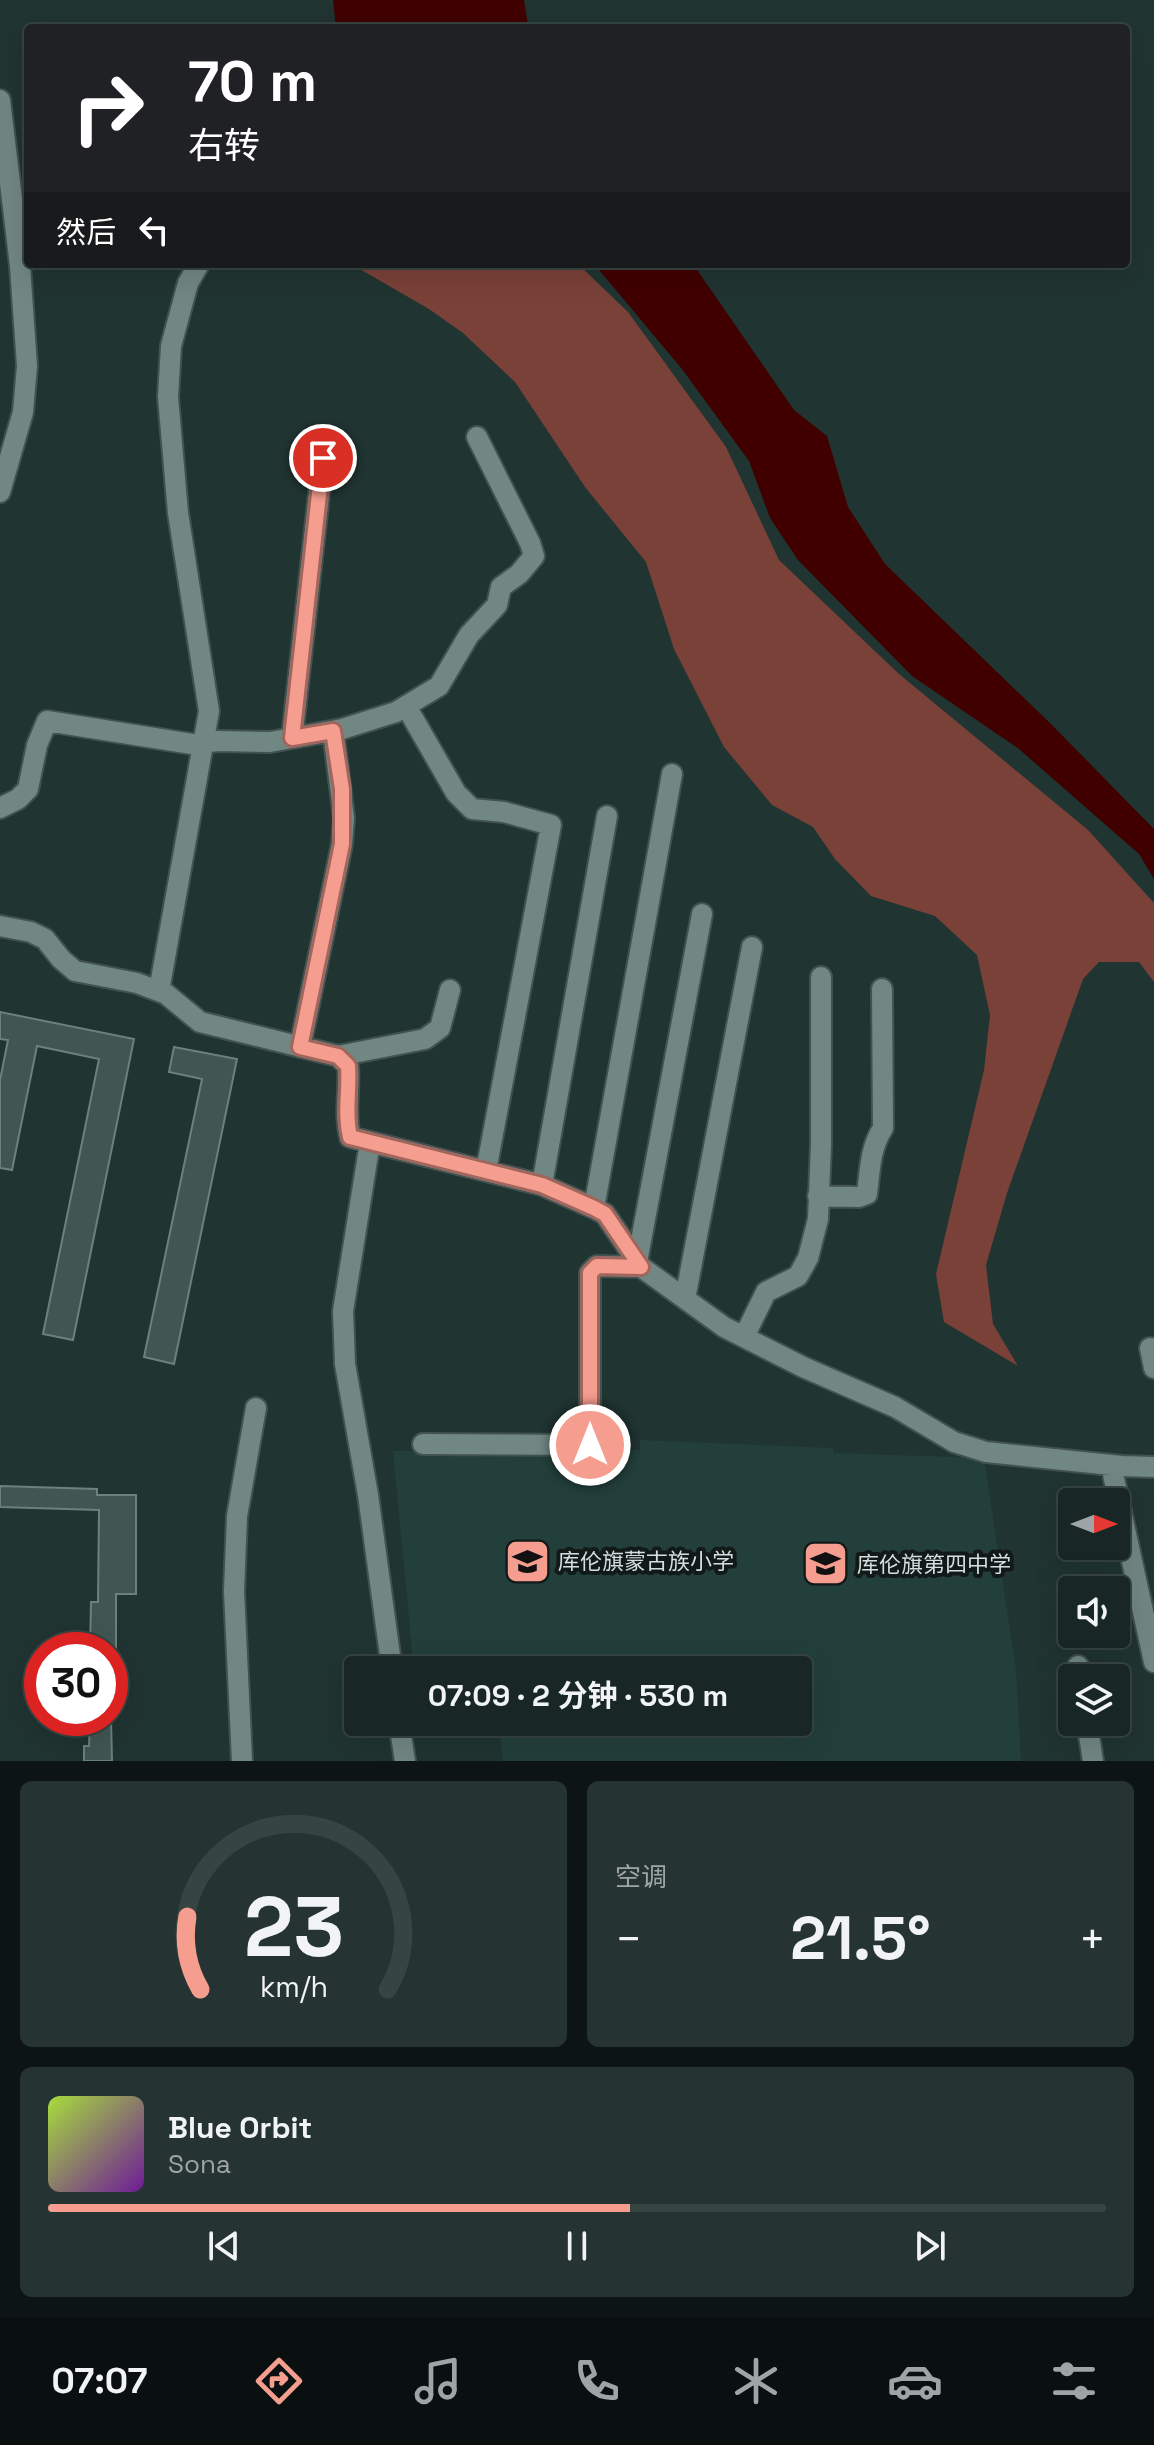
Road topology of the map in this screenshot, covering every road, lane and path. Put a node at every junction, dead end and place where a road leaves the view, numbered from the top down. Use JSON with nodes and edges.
{"nodes":[{"id":1,"x":0,"y":100,"type":"edge"},
{"id":2,"x":197,"y":268,"type":"edge"},
{"id":3,"x":477,"y":437,"type":"dead end"},
{"id":4,"x":323,"y":458,"type":"dead end"},
{"id":5,"x":0,"y":492,"type":"edge"},
{"id":6,"x":406,"y":706,"type":"junction"},
{"id":7,"x":333,"y":731,"type":"junction"},
{"id":8,"x":292,"y":738,"type":"junction"},
{"id":9,"x":203,"y":743,"type":"junction"},
{"id":10,"x":672,"y":774,"type":"dead end"},
{"id":11,"x":0,"y":808,"type":"edge"},
{"id":12,"x":607,"y":816,"type":"dead end"},
{"id":13,"x":702,"y":914,"type":"dead end"},
{"id":14,"x":0,"y":926,"type":"edge"},
{"id":15,"x":752,"y":947,"type":"dead end"},
{"id":16,"x":821,"y":977,"type":"dead end"},
{"id":17,"x":882,"y":989,"type":"dead end"},
{"id":18,"x":450,"y":990,"type":"dead end"},
{"id":19,"x":159,"y":991,"type":"junction"},
{"id":20,"x":300,"y":1047,"type":"junction"},
{"id":21,"x":338,"y":1056,"type":"junction"},
{"id":22,"x":370,"y":1142,"type":"junction"},
{"id":23,"x":486,"y":1171,"type":"junction"},
{"id":24,"x":542,"y":1185,"type":"junction"},
{"id":25,"x":818,"y":1196,"type":"junction"},
{"id":26,"x":594,"y":1208,"type":"junction"},
{"id":27,"x":639,"y":1265,"type":"junction"},
{"id":28,"x":685,"y":1299,"type":"junction"},
{"id":29,"x":744,"y":1337,"type":"junction"},
{"id":30,"x":256,"y":1408,"type":"dead end"},
{"id":31,"x":423,"y":1444,"type":"dead end"},
{"id":32,"x":1111,"y":1465,"type":"junction"},
{"id":33,"x":1154,"y":1467,"type":"edge"},
{"id":34,"x":390,"y":1656,"type":"edge"},
{"id":35,"x":1154,"y":1662,"type":"edge"},
{"id":36,"x":401,"y":1736,"type":"edge"},
{"id":37,"x":1089,"y":1736,"type":"edge"},
{"id":38,"x":242,"y":1761,"type":"edge"},
{"id":39,"x":405,"y":1761,"type":"edge"},
{"id":40,"x":1093,"y":1761,"type":"edge"}],
"edges":[{"from":1,"to":5,"type":"street"},
{"from":2,"to":9,"type":"street"},
{"from":3,"to":6,"type":"street"},
{"from":4,"to":8,"type":"street"},
{"from":6,"to":7,"type":"street"},
{"from":6,"to":23,"type":"street"},
{"from":7,"to":8,"type":"street"},
{"from":7,"to":20,"type":"street"},
{"from":8,"to":9,"type":"street"},
{"from":9,"to":11,"type":"street"},
{"from":9,"to":19,"type":"street"},
{"from":10,"to":26,"type":"street"},
{"from":12,"to":24,"type":"street"},
{"from":13,"to":27,"type":"street"},
{"from":14,"to":19,"type":"street"},
{"from":15,"to":28,"type":"street"},
{"from":16,"to":25,"type":"street"},
{"from":17,"to":25,"type":"street"},
{"from":18,"to":21,"type":"street"},
{"from":19,"to":20,"type":"street"},
{"from":20,"to":21,"type":"street"},
{"from":21,"to":22,"type":"street"},
{"from":22,"to":23,"type":"street"},
{"from":22,"to":34,"type":"street"},
{"from":23,"to":24,"type":"street"},
{"from":24,"to":26,"type":"street"},
{"from":25,"to":29,"type":"street"},
{"from":26,"to":27,"type":"street"},
{"from":27,"to":28,"type":"street"},
{"from":27,"to":31,"type":"street"},
{"from":28,"to":29,"type":"street"},
{"from":29,"to":32,"type":"street"},
{"from":30,"to":38,"type":"street"},
{"from":32,"to":33,"type":"street"},
{"from":32,"to":35,"type":"street"},
{"from":36,"to":39,"type":"street"},
{"from":37,"to":40,"type":"street"}]}
